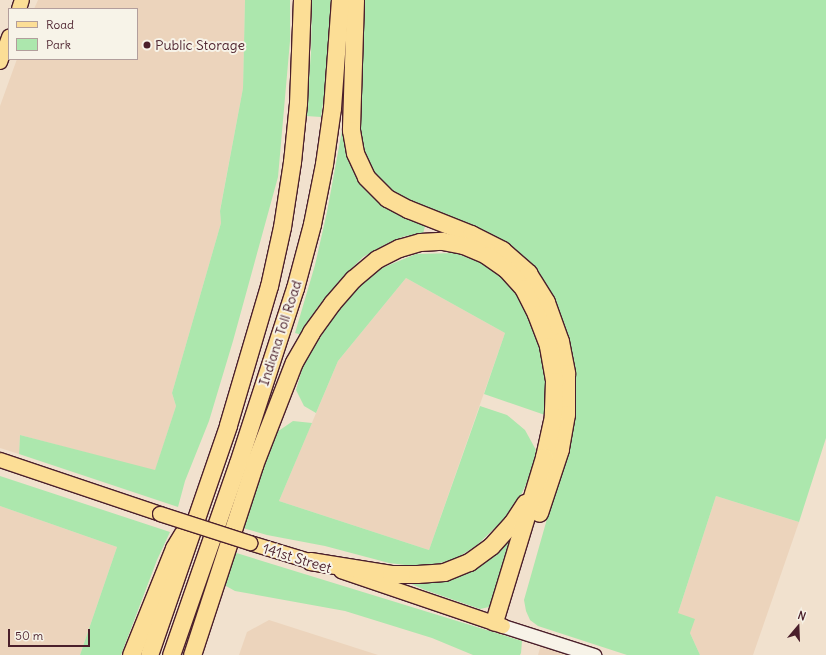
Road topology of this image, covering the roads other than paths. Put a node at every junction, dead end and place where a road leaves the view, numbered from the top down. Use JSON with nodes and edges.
{"nodes":[{"id":1,"x":302,"y":0,"type":"edge"},
{"id":2,"x":340,"y":0,"type":"edge"},
{"id":3,"x":355,"y":0,"type":"edge"},
{"id":4,"x":8,"y":39,"type":"edge"},
{"id":5,"x":0,"y":62,"type":"edge"},
{"id":6,"x":544,"y":457,"type":"junction"},
{"id":7,"x":0,"y":460,"type":"edge"},
{"id":8,"x":205,"y":494,"type":"junction"},
{"id":9,"x":310,"y":561,"type":"junction"},
{"id":10,"x":498,"y":624,"type":"junction"},
{"id":11,"x":131,"y":655,"type":"edge"},
{"id":12,"x":149,"y":655,"type":"edge"},
{"id":13,"x":171,"y":655,"type":"edge"},
{"id":14,"x":192,"y":655,"type":"edge"},
{"id":15,"x":594,"y":655,"type":"edge"}],
"edges":[{"from":1,"to":8,"type":"highway","name":"Indiana Toll Road"},
{"from":2,"to":13,"type":"highway","name":"Indiana Toll Road"},
{"from":3,"to":10,"type":"highway"},
{"from":4,"to":5,"type":"main road"},
{"from":6,"to":9,"type":"highway"},
{"from":6,"to":10,"type":"highway"},
{"from":6,"to":14,"type":"highway"},
{"from":7,"to":9,"type":"main road","name":"141st Street","bridge":true},
{"from":8,"to":11,"type":"highway"},
{"from":8,"to":12,"type":"highway","name":"Indiana Toll Road"},
{"from":9,"to":10,"type":"main road","name":"141st Street"},
{"from":10,"to":15,"type":"street","name":"141st Street"}]}
